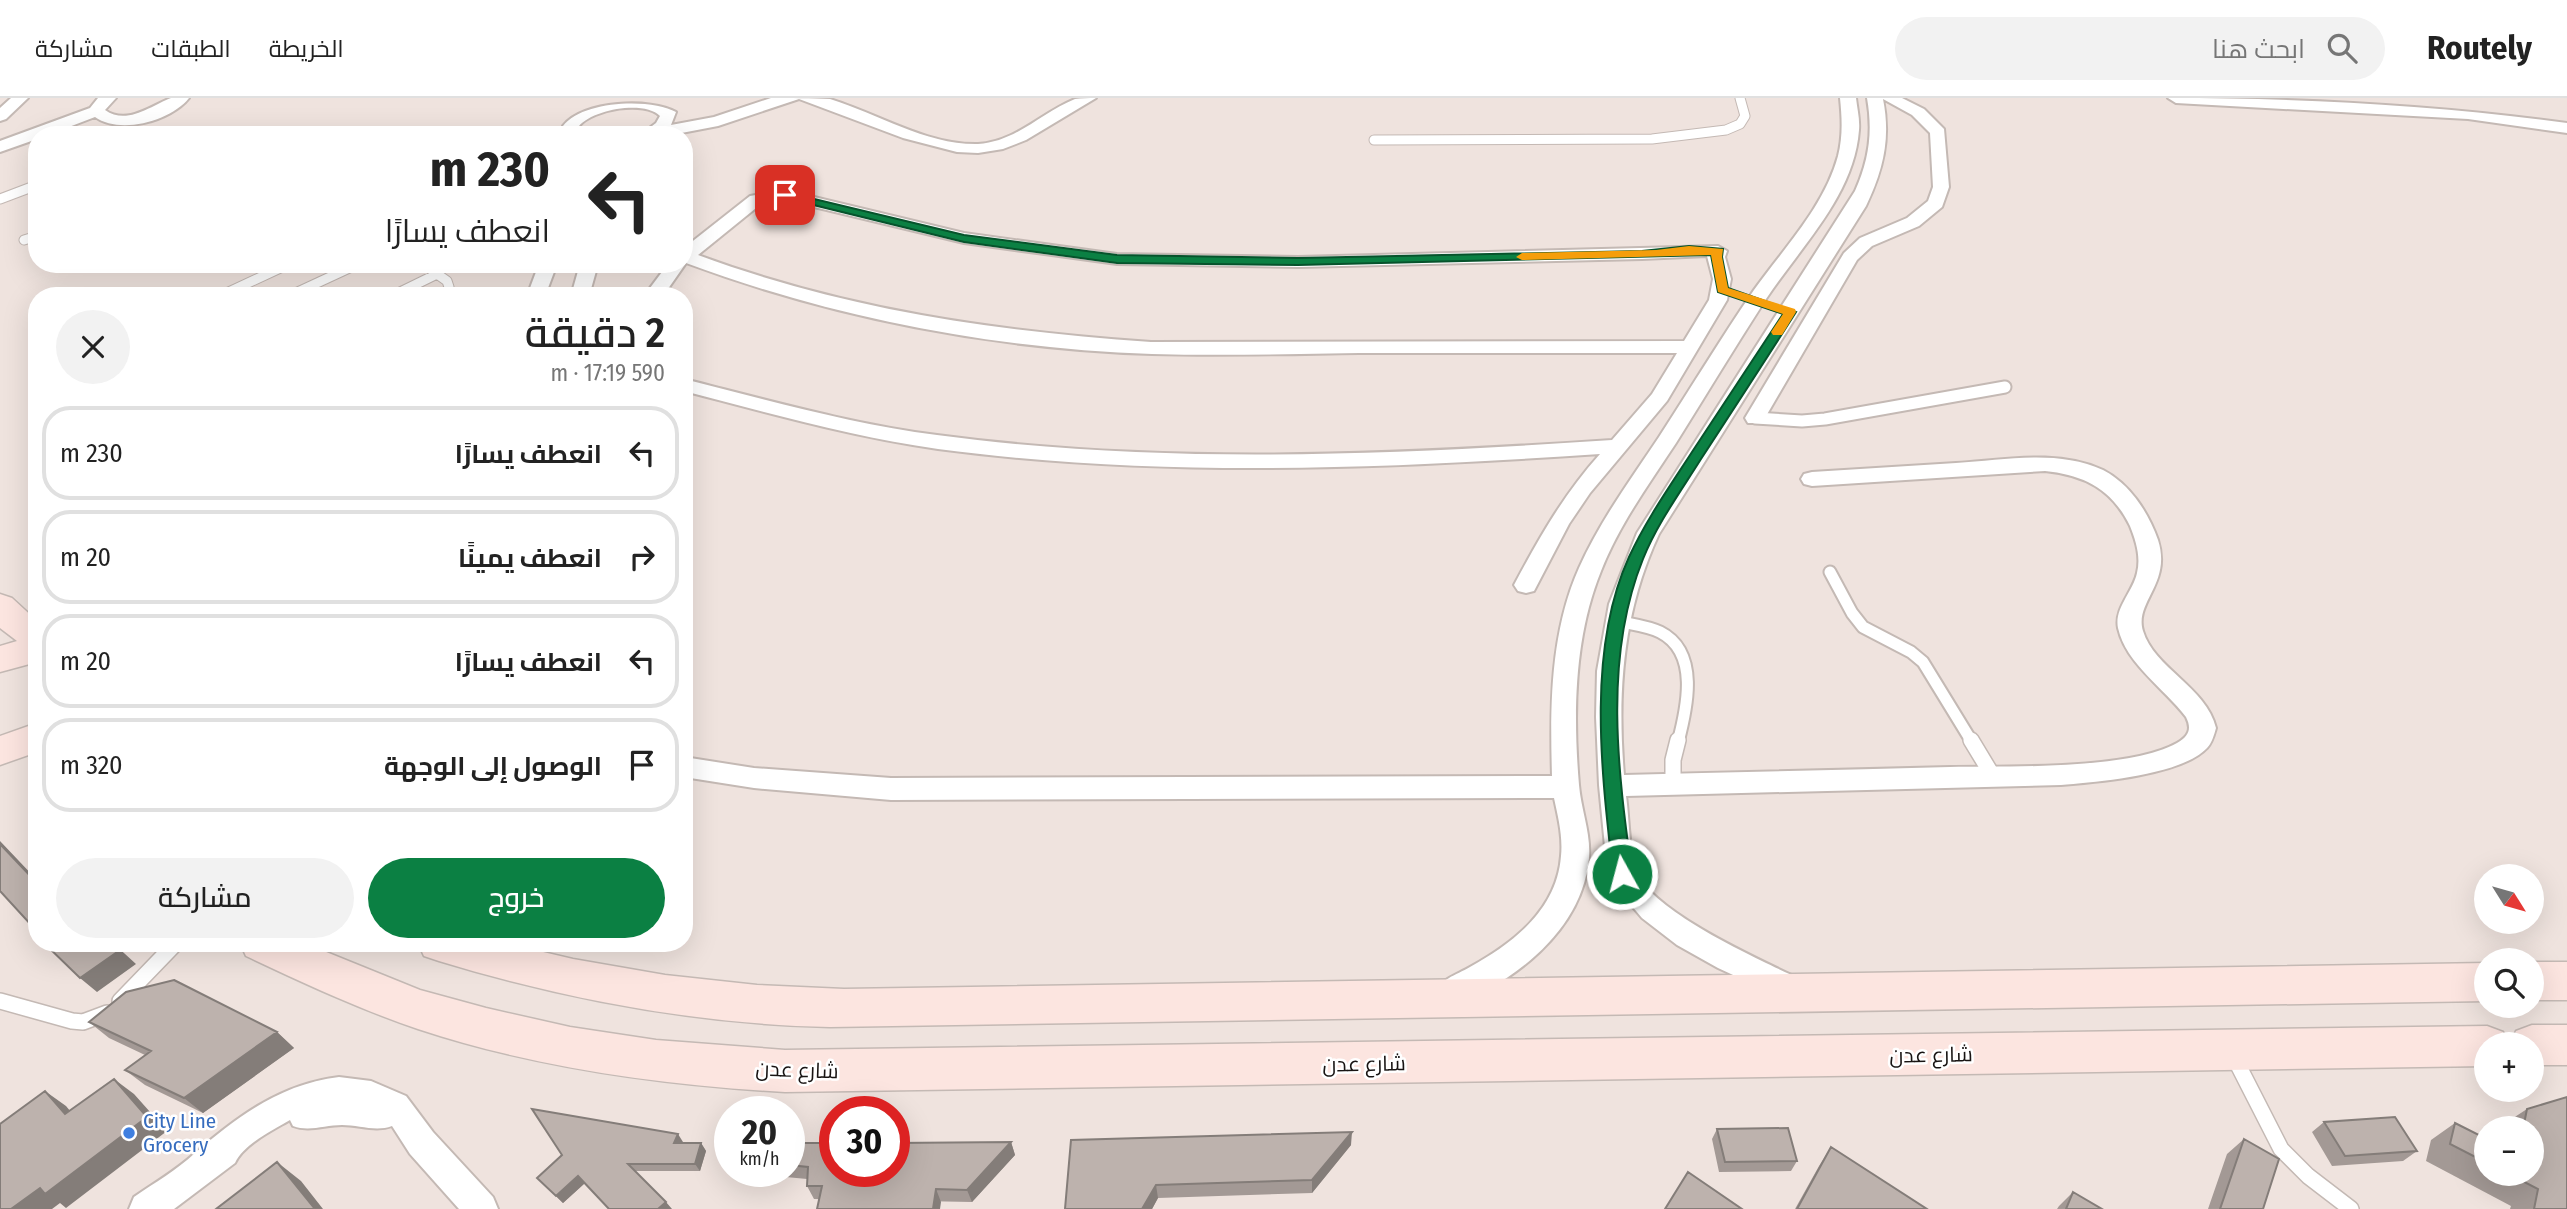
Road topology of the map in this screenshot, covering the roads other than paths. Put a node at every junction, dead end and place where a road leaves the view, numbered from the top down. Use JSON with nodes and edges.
{"nodes":[{"id":1,"x":20,"y":98,"type":"edge"},
{"id":2,"x":181,"y":98,"type":"edge"},
{"id":3,"x":792,"y":98,"type":"edge"},
{"id":4,"x":806,"y":98,"type":"edge"},
{"id":5,"x":1088,"y":98,"type":"edge"},
{"id":6,"x":1740,"y":98,"type":"edge"},
{"id":7,"x":1848,"y":98,"type":"edge"},
{"id":8,"x":1875,"y":98,"type":"edge"},
{"id":9,"x":1890,"y":98,"type":"edge"},
{"id":10,"x":2176,"y":98,"type":"edge"},
{"id":11,"x":770,"y":100,"type":"edge"},
{"id":12,"x":609,"y":101,"type":"edge"},
{"id":13,"x":100,"y":103,"type":"edge"},
{"id":14,"x":662,"y":104,"type":"edge"},
{"id":15,"x":736,"y":115,"type":"junction"},
{"id":16,"x":0,"y":116,"type":"edge"},
{"id":17,"x":117,"y":120,"type":"junction"},
{"id":18,"x":48,"y":126,"type":"edge"},
{"id":19,"x":100,"y":126,"type":"edge"},
{"id":20,"x":571,"y":126,"type":"edge"},
{"id":21,"x":660,"y":126,"type":"edge"},
{"id":22,"x":688,"y":126,"type":"edge"},
{"id":23,"x":2567,"y":128,"type":"edge"},
{"id":24,"x":28,"y":135,"type":"edge"},
{"id":25,"x":1374,"y":140,"type":"dead end"},
{"id":26,"x":0,"y":147,"type":"edge"},
{"id":27,"x":28,"y":151,"type":"edge"},
{"id":28,"x":0,"y":161,"type":"edge"},
{"id":29,"x":28,"y":188,"type":"edge"},
{"id":30,"x":0,"y":199,"type":"edge"},
{"id":31,"x":28,"y":239,"type":"edge"},
{"id":32,"x":24,"y":240,"type":"dead end"},
{"id":33,"x":693,"y":251,"type":"edge"},
{"id":34,"x":693,"y":262,"type":"edge"},
{"id":35,"x":270,"y":273,"type":"edge"},
{"id":36,"x":339,"y":273,"type":"edge"},
{"id":37,"x":672,"y":273,"type":"edge"},
{"id":38,"x":437,"y":274,"type":"joint"},
{"id":39,"x":239,"y":287,"type":"edge"},
{"id":40,"x":308,"y":287,"type":"edge"},
{"id":41,"x":410,"y":287,"type":"edge"},
{"id":42,"x":448,"y":287,"type":"edge"},
{"id":43,"x":660,"y":287,"type":"edge"},
{"id":44,"x":1722,"y":290,"type":"junction"},
{"id":45,"x":1755,"y":300,"type":"junction"},
{"id":46,"x":1790,"y":312,"type":"junction"},
{"id":47,"x":1689,"y":347,"type":"junction"},
{"id":48,"x":693,"y":387,"type":"edge"},
{"id":49,"x":2006,"y":387,"type":"dead end"},
{"id":50,"x":1755,"y":418,"type":"joint"},
{"id":51,"x":1618,"y":446,"type":"junction"},
{"id":52,"x":1812,"y":480,"type":"dead end"},
{"id":53,"x":1830,"y":572,"type":"dead end"},
{"id":54,"x":1527,"y":585,"type":"dead end"},
{"id":55,"x":0,"y":606,"type":"edge"},
{"id":56,"x":1617,"y":621,"type":"junction"},
{"id":57,"x":28,"y":632,"type":"edge"},
{"id":58,"x":28,"y":651,"type":"edge"},
{"id":59,"x":0,"y":659,"type":"edge"},
{"id":60,"x":13,"y":746,"type":"edge"},
{"id":61,"x":28,"y":759,"type":"edge"},
{"id":62,"x":693,"y":768,"type":"edge"},
{"id":63,"x":1994,"y":778,"type":"junction"},
{"id":64,"x":1612,"y":786,"type":"junction"},
{"id":65,"x":1673,"y":786,"type":"junction"},
{"id":66,"x":1566,"y":787,"type":"junction"},
{"id":67,"x":167,"y":952,"type":"edge"},
{"id":68,"x":280,"y":952,"type":"edge"},
{"id":69,"x":468,"y":952,"type":"edge"},
{"id":70,"x":2544,"y":981,"type":"edge"},
{"id":71,"x":2567,"y":981,"type":"edge"},
{"id":72,"x":2474,"y":982,"type":"edge"},
{"id":73,"x":1799,"y":993,"type":"junction"},
{"id":74,"x":1438,"y":999,"type":"junction"},
{"id":75,"x":0,"y":1001,"type":"edge"},
{"id":76,"x":2544,"y":1045,"type":"edge"},
{"id":77,"x":2567,"y":1045,"type":"edge"},
{"id":78,"x":2474,"y":1046,"type":"edge"},
{"id":79,"x":2231,"y":1050,"type":"junction"},
{"id":80,"x":146,"y":1209,"type":"edge"},
{"id":81,"x":481,"y":1209,"type":"edge"},
{"id":82,"x":2351,"y":1209,"type":"edge"}],
"edges":[{"from":1,"to":16,"type":"street"},
{"from":2,"to":17,"type":"street"},
{"from":3,"to":11,"type":"street"},
{"from":4,"to":5,"type":"street"},
{"from":6,"to":25,"type":"lane"},
{"from":7,"to":45,"type":"street"},
{"from":8,"to":46,"type":"street"},
{"from":9,"to":50,"type":"street"},
{"from":10,"to":23,"type":"street"},
{"from":11,"to":15,"type":"street"},
{"from":12,"to":14,"type":"street"},
{"from":12,"to":20,"type":"street"},
{"from":13,"to":17,"type":"street"},
{"from":13,"to":18,"type":"street"},
{"from":14,"to":15,"type":"street"},
{"from":14,"to":21,"type":"street"},
{"from":15,"to":22,"type":"street"},
{"from":17,"to":19,"type":"street"},
{"from":24,"to":26,"type":"street"},
{"from":27,"to":28,"type":"street"},
{"from":29,"to":30,"type":"lane"},
{"from":31,"to":32,"type":"lane"},
{"from":33,"to":44,"type":"street"},
{"from":34,"to":47,"type":"street"},
{"from":35,"to":39,"type":"lane"},
{"from":36,"to":40,"type":"lane"},
{"from":37,"to":43,"type":"street"},
{"from":38,"to":41,"type":"lane"},
{"from":38,"to":42,"type":"lane"},
{"from":44,"to":45,"type":"street"},
{"from":44,"to":47,"type":"street"},
{"from":45,"to":46,"type":"street"},
{"from":45,"to":66,"type":"street"},
{"from":46,"to":56,"type":"street"},
{"from":47,"to":51,"type":"street"},
{"from":48,"to":51,"type":"street"},
{"from":49,"to":50,"type":"lane"},
{"from":51,"to":54,"type":"street"},
{"from":52,"to":63,"type":"street"},
{"from":53,"to":63,"type":"lane"},
{"from":55,"to":57,"type":"street"},
{"from":56,"to":64,"type":"street"},
{"from":56,"to":65,"type":"lane"},
{"from":58,"to":59,"type":"street"},
{"from":60,"to":61,"type":"street"},
{"from":62,"to":66,"type":"street"},
{"from":63,"to":65,"type":"street"},
{"from":64,"to":65,"type":"street"},
{"from":64,"to":73,"type":"street"},
{"from":66,"to":74,"type":"street"},
{"from":67,"to":75,"type":"lane"},
{"from":68,"to":79,"type":"street","name":"شارع عدن"},
{"from":69,"to":74,"type":"street"},
{"from":70,"to":71,"type":"street"},
{"from":72,"to":73,"type":"street"},
{"from":73,"to":74,"type":"street"},
{"from":76,"to":77,"type":"street"},
{"from":78,"to":79,"type":"street","name":"شارع عدن"},
{"from":79,"to":82,"type":"lane"},
{"from":80,"to":81,"type":"street"}]}
